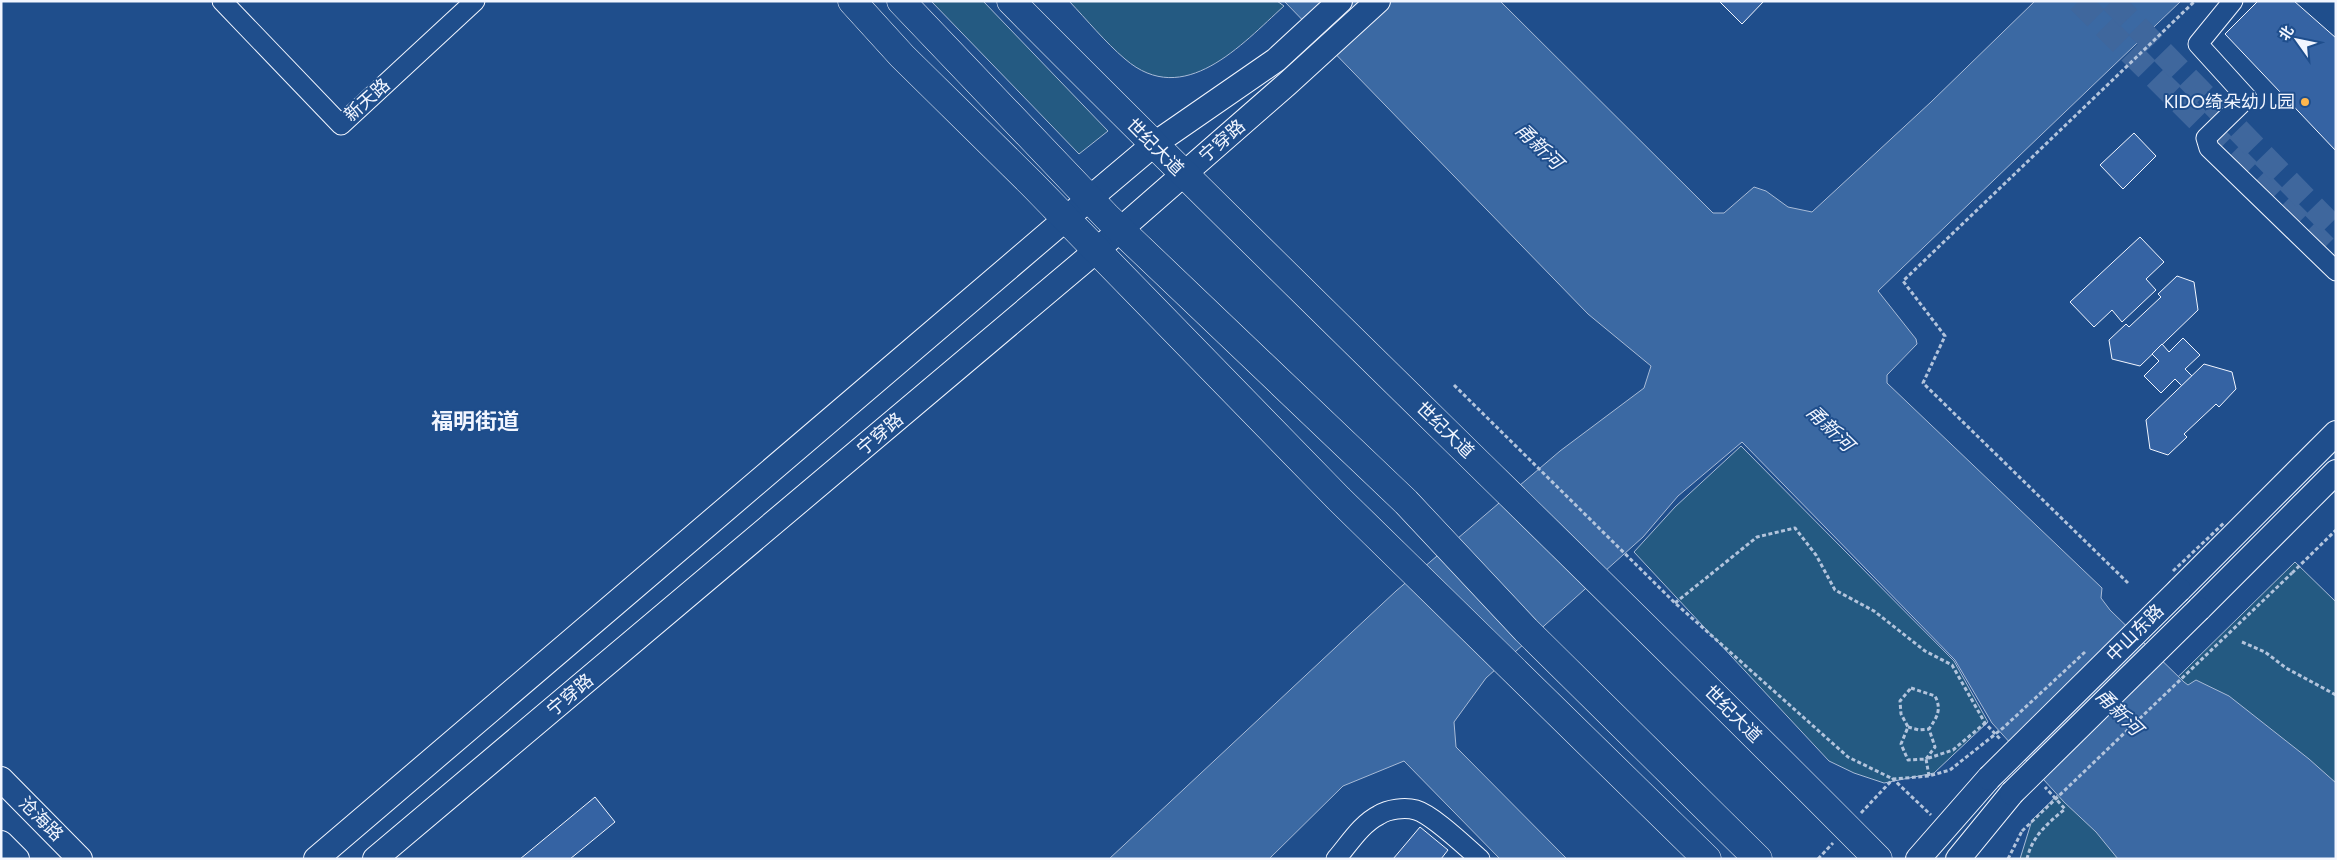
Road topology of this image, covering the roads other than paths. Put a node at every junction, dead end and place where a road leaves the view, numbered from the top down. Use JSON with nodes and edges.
{"nodes":[{"id":1,"x":222,"y":1,"type":"edge"},
{"id":2,"x":475,"y":1,"type":"edge"},
{"id":3,"x":852,"y":1,"type":"edge"},
{"id":4,"x":901,"y":1,"type":"edge"},
{"id":5,"x":1011,"y":1,"type":"edge"},
{"id":6,"x":1340,"y":1,"type":"edge"},
{"id":7,"x":1378,"y":1,"type":"edge"},
{"id":8,"x":2233,"y":1,"type":"edge"},
{"id":9,"x":1153,"y":145,"type":"junction"},
{"id":10,"x":1183,"y":175,"type":"junction"},
{"id":11,"x":1089,"y":199,"type":"junction"},
{"id":12,"x":1066,"y":219,"type":"junction"},
{"id":13,"x":1120,"y":228,"type":"junction"},
{"id":14,"x":1096,"y":250,"type":"junction"},
{"id":15,"x":2336,"y":271,"type":"edge"},
{"id":16,"x":2336,"y":433,"type":"edge"},
{"id":17,"x":2336,"y":472,"type":"edge"},
{"id":18,"x":1,"y":779,"type":"edge"},
{"id":19,"x":1,"y":843,"type":"edge"},
{"id":20,"x":17,"y":859,"type":"edge"},
{"id":21,"x":80,"y":859,"type":"edge"},
{"id":22,"x":316,"y":859,"type":"edge"},
{"id":23,"x":375,"y":859,"type":"edge"},
{"id":24,"x":1336,"y":859,"type":"edge"},
{"id":25,"x":1480,"y":859,"type":"edge"},
{"id":26,"x":1706,"y":859,"type":"edge"},
{"id":27,"x":1758,"y":859,"type":"edge"},
{"id":28,"x":1878,"y":859,"type":"edge"},
{"id":29,"x":1918,"y":859,"type":"edge"},
{"id":30,"x":1958,"y":859,"type":"edge"}],
"edges":[{"from":1,"to":2,"type":"street","name":"新天路"},
{"from":3,"to":12,"type":"highway"},
{"from":4,"to":11,"type":"highway"},
{"from":5,"to":9,"type":"highway","name":"世纪大道"},
{"from":6,"to":9,"type":"main road"},
{"from":7,"to":10,"type":"main road","name":"宁穿路"},
{"from":8,"to":15,"type":"street"},
{"from":9,"to":10,"type":"highway","name":"世纪大道"},
{"from":9,"to":11,"type":"main road"},
{"from":10,"to":13,"type":"main road","name":"宁穿路"},
{"from":10,"to":28,"type":"highway","name":"世纪大道"},
{"from":11,"to":12,"type":"main road"},
{"from":11,"to":13,"type":"highway"},
{"from":12,"to":14,"type":"highway"},
{"from":12,"to":22,"type":"main road"},
{"from":13,"to":14,"type":"main road","name":"宁穿路"},
{"from":13,"to":27,"type":"highway"},
{"from":14,"to":23,"type":"main road","name":"宁穿路"},
{"from":14,"to":26,"type":"highway"},
{"from":16,"to":29,"type":"main road","name":"中山东路","bridge":true},
{"from":17,"to":30,"type":"main road","name":"中山东路","bridge":true},
{"from":18,"to":21,"type":"main road","name":"沧海路"},
{"from":19,"to":20,"type":"main road"},
{"from":24,"to":25,"type":"street"}]}
